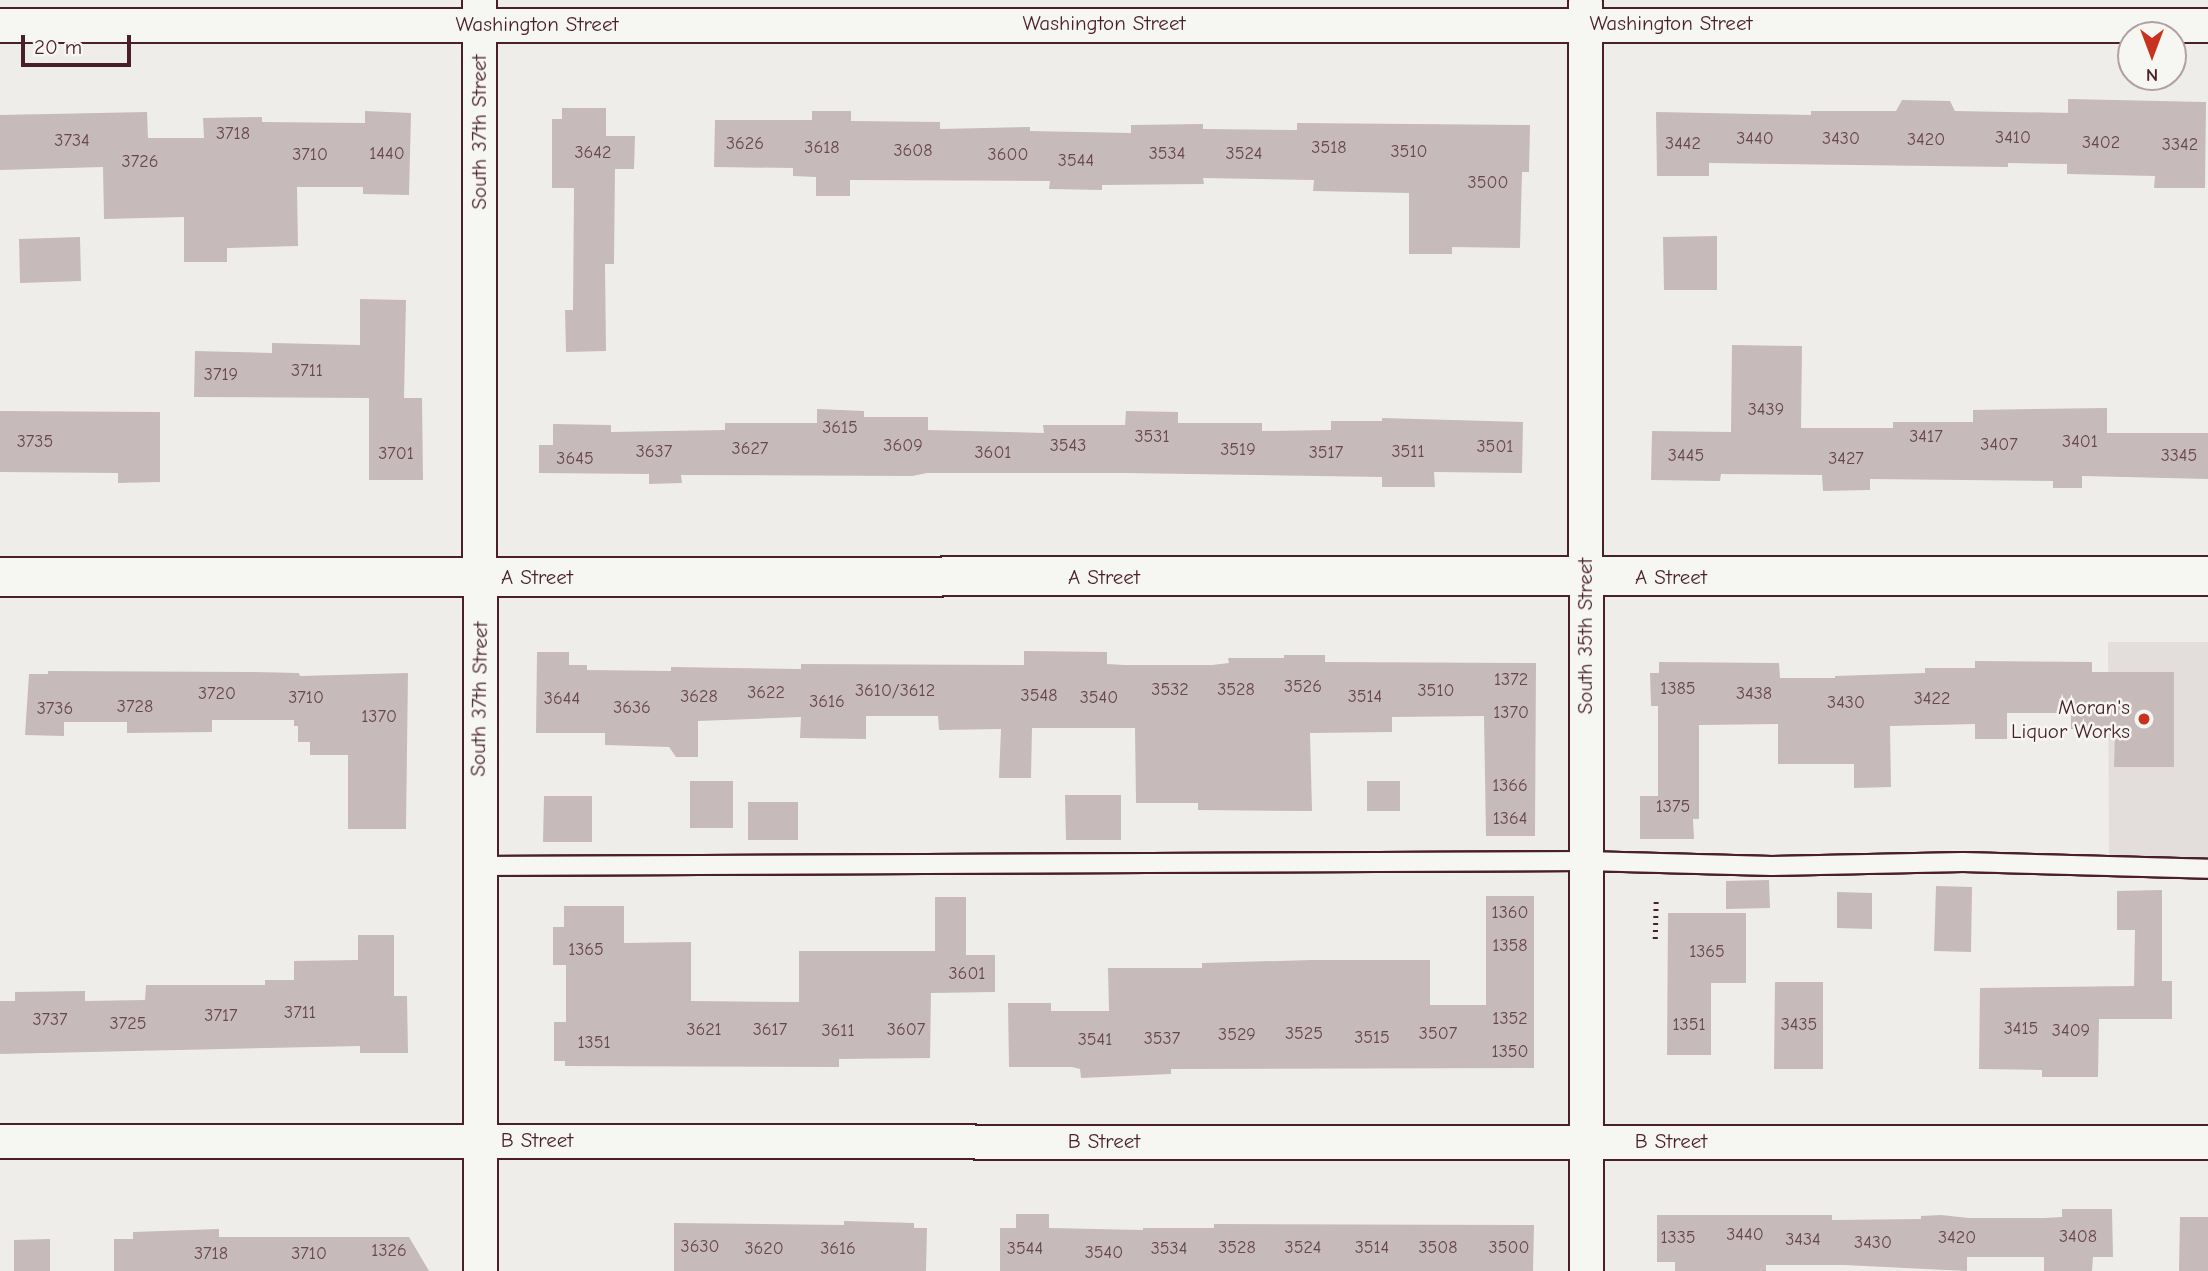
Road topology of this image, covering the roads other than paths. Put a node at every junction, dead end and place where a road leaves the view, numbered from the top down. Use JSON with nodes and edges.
{"nodes":[{"id":1,"x":1585,"y":11,"type":"edge"},
{"id":2,"x":479,"y":12,"type":"edge"},
{"id":3,"x":0,"y":25,"type":"edge"},
{"id":4,"x":2208,"y":25,"type":"edge"},
{"id":5,"x":2208,"y":576,"type":"edge"},
{"id":6,"x":0,"y":577,"type":"edge"},
{"id":7,"x":481,"y":577,"type":"junction"},
{"id":8,"x":1585,"y":577,"type":"junction"},
{"id":9,"x":1585,"y":861,"type":"junction"},
{"id":10,"x":478,"y":866,"type":"junction"},
{"id":11,"x":2208,"y":869,"type":"edge"},
{"id":12,"x":480,"y":1140,"type":"junction"},
{"id":13,"x":0,"y":1141,"type":"edge"},
{"id":14,"x":1586,"y":1142,"type":"junction"},
{"id":15,"x":2208,"y":1142,"type":"edge"},
{"id":16,"x":480,"y":1271,"type":"edge"},
{"id":17,"x":1586,"y":1271,"type":"edge"}],
"edges":[{"from":1,"to":2,"type":"street","name":"Washington Street"},
{"from":1,"to":4,"type":"street","name":"Washington Street"},
{"from":1,"to":8,"type":"street","name":"South 35th Street"},
{"from":2,"to":3,"type":"street","name":"Washington Street"},
{"from":2,"to":7,"type":"street","name":"South 37th Street"},
{"from":5,"to":8,"type":"main road","name":"A Street"},
{"from":6,"to":7,"type":"main road","name":"A Street"},
{"from":7,"to":8,"type":"main road","name":"A Street"},
{"from":7,"to":10,"type":"street","name":"South 37th Street"},
{"from":8,"to":9,"type":"street","name":"South 35th Street"},
{"from":9,"to":10,"type":"lane"},
{"from":9,"to":11,"type":"lane"},
{"from":9,"to":14,"type":"street","name":"South 35th Street"},
{"from":10,"to":12,"type":"street","name":"South 37th Street"},
{"from":12,"to":13,"type":"street","name":"B Street"},
{"from":12,"to":14,"type":"street","name":"B Street"},
{"from":12,"to":16,"type":"street","name":"South 37th Street"},
{"from":14,"to":15,"type":"street","name":"B Street"},
{"from":14,"to":17,"type":"street","name":"South 35th Street"}]}
